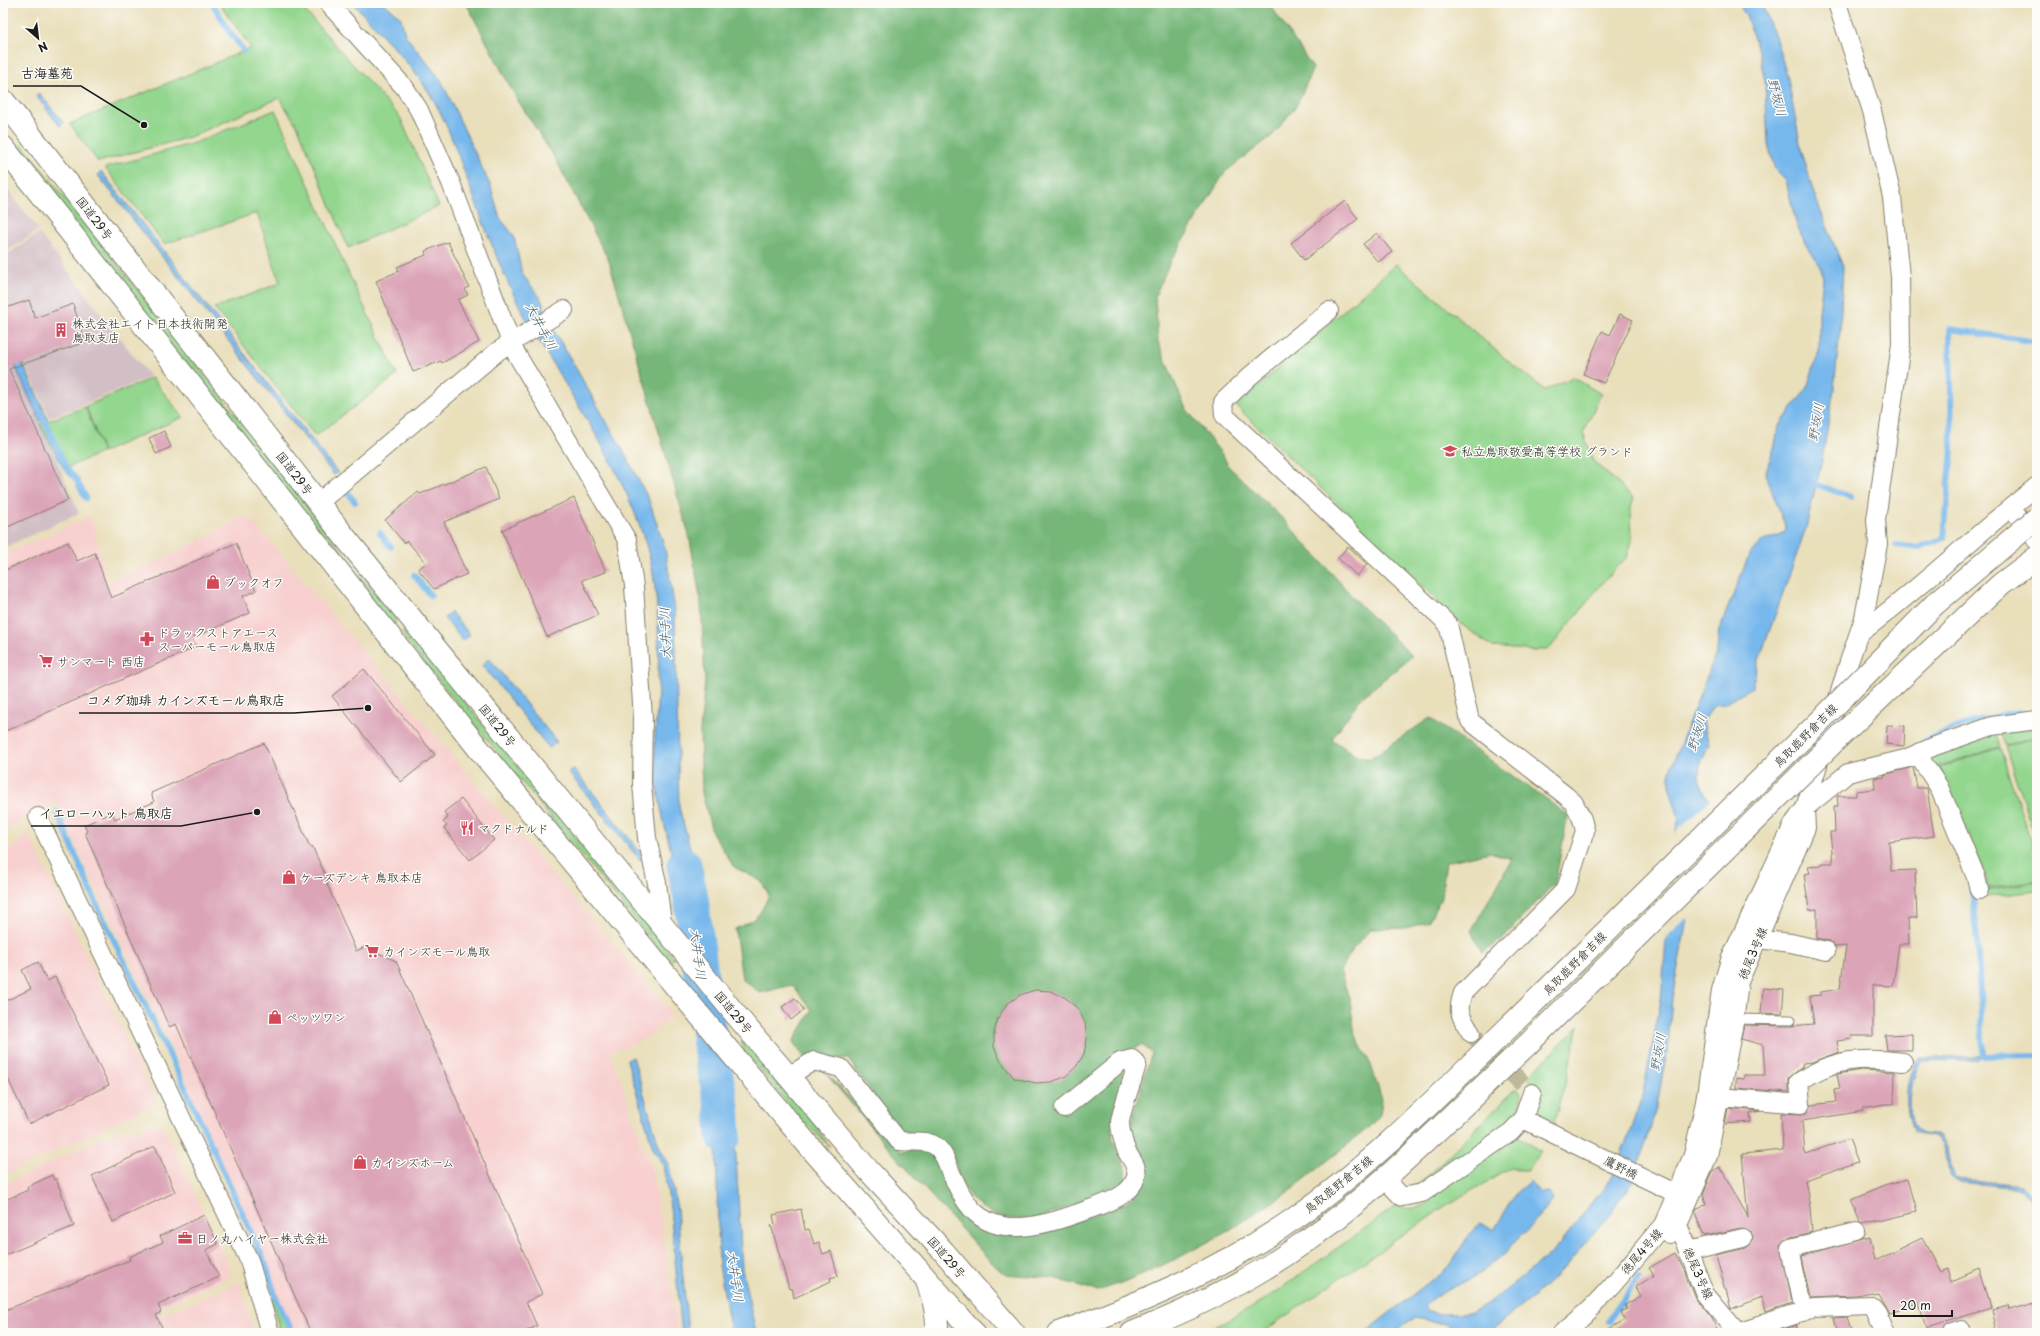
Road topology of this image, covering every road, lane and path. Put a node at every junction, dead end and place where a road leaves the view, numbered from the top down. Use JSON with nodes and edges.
{"nodes":[{"id":1,"x":328,"y":3,"type":"edge"},
{"id":2,"x":1837,"y":3,"type":"edge"},
{"id":3,"x":3,"y":100,"type":"edge"},
{"id":4,"x":3,"y":147,"type":"edge"},
{"id":5,"x":564,"y":310,"type":"dead end"},
{"id":6,"x":1329,"y":311,"type":"dead end"},
{"id":7,"x":510,"y":341,"type":"junction"},
{"id":8,"x":2037,"y":486,"type":"edge"},
{"id":9,"x":318,"y":503,"type":"junction"},
{"id":10,"x":2011,"y":506,"type":"junction"},
{"id":11,"x":2037,"y":518,"type":"edge"},
{"id":12,"x":2037,"y":541,"type":"edge"},
{"id":13,"x":2037,"y":557,"type":"edge"},
{"id":14,"x":1859,"y":634,"type":"junction"},
{"id":15,"x":2036,"y":716,"type":"edge"},
{"id":16,"x":1917,"y":754,"type":"junction"},
{"id":17,"x":1805,"y":808,"type":"junction"},
{"id":18,"x":38,"y":817,"type":"dead end"},
{"id":19,"x":1979,"y":890,"type":"dead end"},
{"id":20,"x":662,"y":923,"type":"junction"},
{"id":21,"x":1758,"y":939,"type":"junction"},
{"id":22,"x":1826,"y":951,"type":"dead end"},
{"id":23,"x":1735,"y":1019,"type":"junction"},
{"id":24,"x":1791,"y":1020,"type":"dead end"},
{"id":25,"x":1471,"y":1033,"type":"tunnel mouth"},
{"id":26,"x":1903,"y":1062,"type":"dead end"},
{"id":27,"x":788,"y":1076,"type":"junction"},
{"id":28,"x":1532,"y":1094,"type":"dead end"},
{"id":29,"x":1720,"y":1097,"type":"junction"},
{"id":30,"x":1064,"y":1108,"type":"dead end"},
{"id":31,"x":1523,"y":1119,"type":"junction"},
{"id":32,"x":1384,"y":1178,"type":"junction"},
{"id":33,"x":1677,"y":1194,"type":"junction"},
{"id":34,"x":1663,"y":1225,"type":"junction"},
{"id":35,"x":1857,"y":1232,"type":"dead end"},
{"id":36,"x":1743,"y":1238,"type":"dead end"},
{"id":37,"x":1688,"y":1251,"type":"junction"},
{"id":38,"x":926,"y":1279,"type":"junction"},
{"id":39,"x":1705,"y":1294,"type":"junction"},
{"id":40,"x":1803,"y":1312,"type":"junction"},
{"id":41,"x":1168,"y":1319,"type":"junction"},
{"id":42,"x":270,"y":1333,"type":"edge"},
{"id":43,"x":937,"y":1333,"type":"edge"},
{"id":44,"x":974,"y":1333,"type":"edge"},
{"id":45,"x":1014,"y":1333,"type":"edge"},
{"id":46,"x":1059,"y":1333,"type":"edge"},
{"id":47,"x":1132,"y":1333,"type":"edge"},
{"id":48,"x":1148,"y":1333,"type":"edge"},
{"id":49,"x":1562,"y":1333,"type":"edge"},
{"id":50,"x":1738,"y":1333,"type":"edge"},
{"id":51,"x":1885,"y":1333,"type":"edge"}],
"edges":[{"from":1,"to":7,"type":"street"},
{"from":2,"to":14,"type":"street"},
{"from":3,"to":9,"type":"main road","name":"国道29号"},
{"from":4,"to":38,"type":"main road"},
{"from":5,"to":7,"type":"street"},
{"from":6,"to":25,"type":"street"},
{"from":7,"to":9,"type":"street"},
{"from":7,"to":20,"type":"street"},
{"from":8,"to":10,"type":"street"},
{"from":9,"to":20,"type":"main road","name":"国道29号"},
{"from":10,"to":12,"type":"street"},
{"from":10,"to":14,"type":"street"},
{"from":11,"to":46,"type":"main road","name":"鳥取鹿野倉吉線","bridge":true},
{"from":13,"to":32,"type":"main road","name":"鳥取鹿野倉吉線","bridge":true},
{"from":14,"to":17,"type":"street"},
{"from":15,"to":16,"type":"street"},
{"from":16,"to":17,"type":"street"},
{"from":16,"to":19,"type":"street"},
{"from":17,"to":21,"type":"street","name":"徳尾3号線"},
{"from":17,"to":33,"type":"street"},
{"from":18,"to":42,"type":"street"},
{"from":20,"to":27,"type":"main road","name":"国道29号"},
{"from":21,"to":22,"type":"street"},
{"from":21,"to":23,"type":"street","name":"徳尾3号線"},
{"from":23,"to":24,"type":"lane"},
{"from":23,"to":29,"type":"street","name":"徳尾3号線"},
{"from":26,"to":29,"type":"street"},
{"from":27,"to":30,"type":"street"},
{"from":27,"to":45,"type":"main road","name":"国道29号"},
{"from":28,"to":31,"type":"street"},
{"from":29,"to":37,"type":"street","name":"徳尾3号線"},
{"from":31,"to":32,"type":"street"},
{"from":31,"to":33,"type":"street","name":"鷹野橋"},
{"from":32,"to":41,"type":"main road","name":"鳥取鹿野倉吉線"},
{"from":33,"to":34,"type":"street"},
{"from":34,"to":39,"type":"street","name":"徳尾4号線"},
{"from":34,"to":49,"type":"street","name":"徳尾4号線"},
{"from":35,"to":40,"type":"street"},
{"from":36,"to":37,"type":"street"},
{"from":37,"to":39,"type":"street","name":"徳尾3号線"},
{"from":38,"to":43,"type":"main road"},
{"from":38,"to":44,"type":"main road"},
{"from":39,"to":50,"type":"street","name":"徳尾3号線"},
{"from":40,"to":50,"type":"street"},
{"from":40,"to":51,"type":"street"},
{"from":41,"to":47,"type":"main road","name":"鳥取鹿野倉吉線"},
{"from":41,"to":48,"type":"main road"}]}
